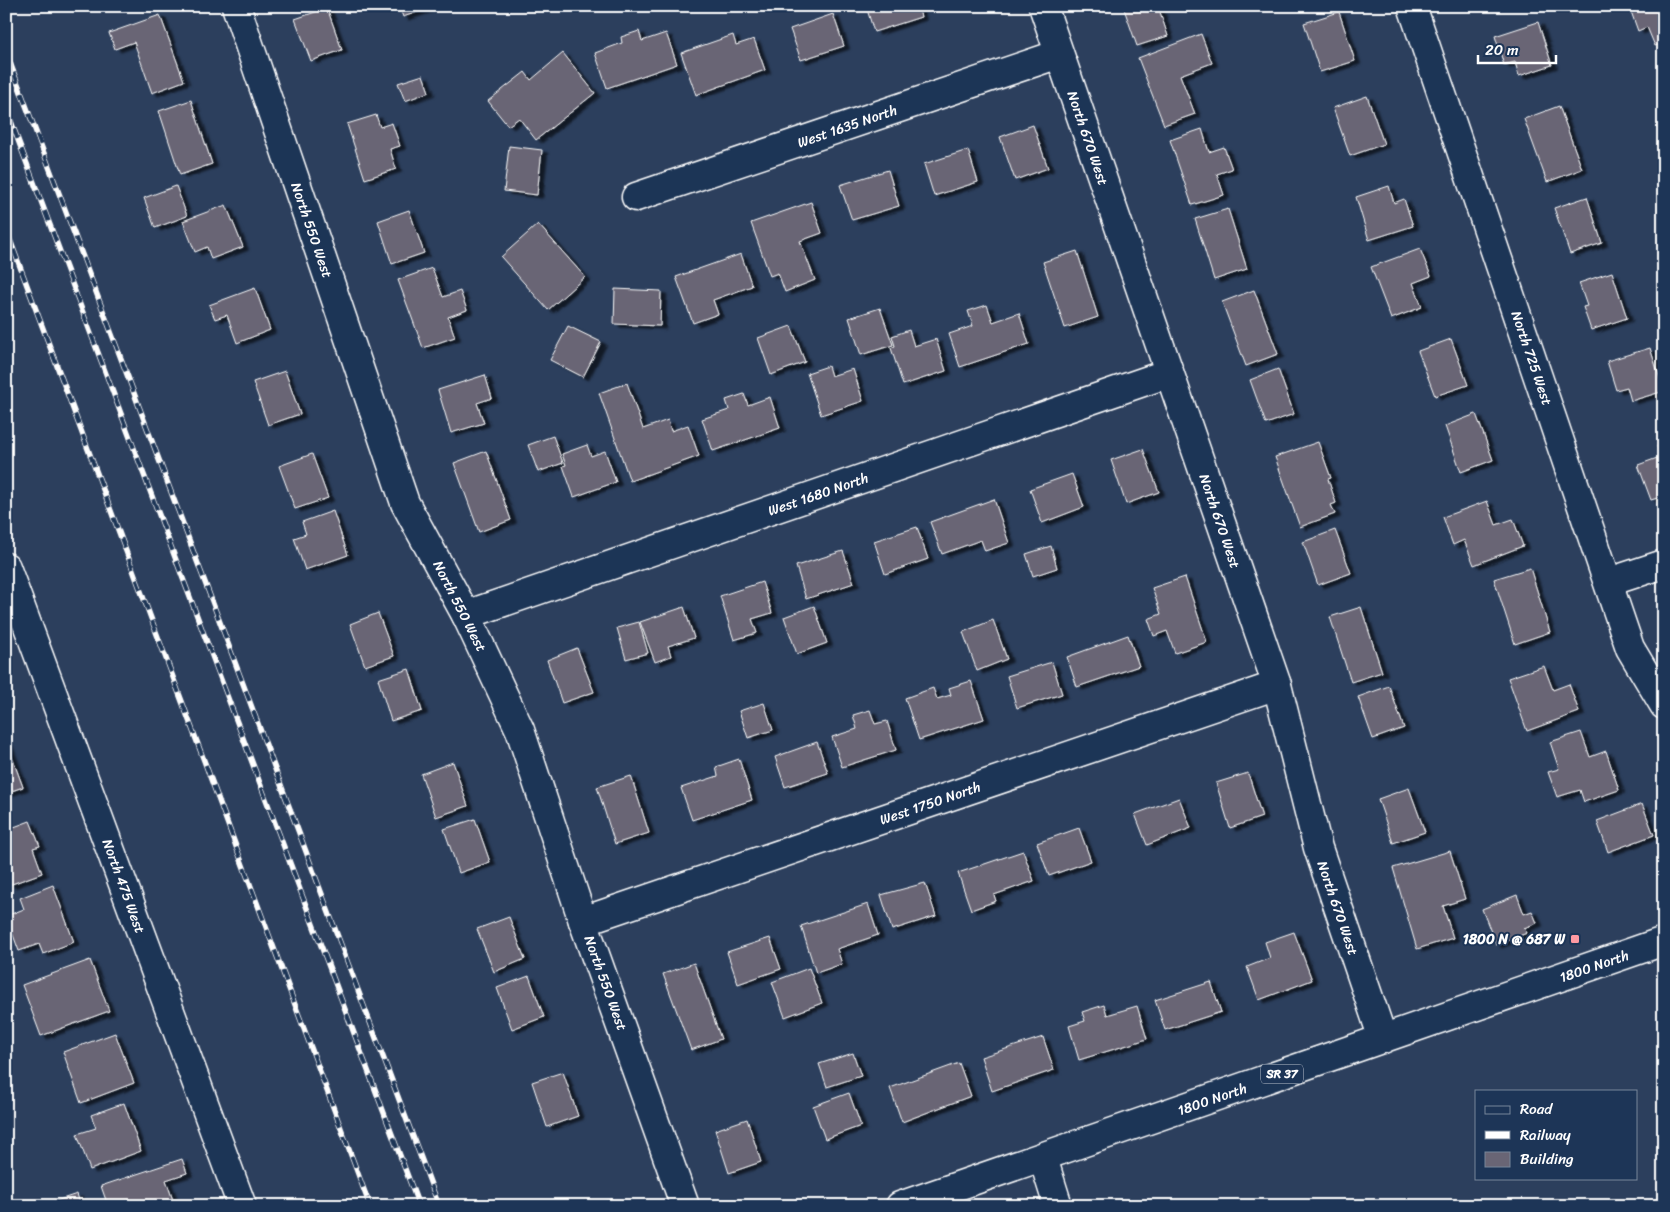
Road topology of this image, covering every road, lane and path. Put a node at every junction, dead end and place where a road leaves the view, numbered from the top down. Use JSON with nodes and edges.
{"nodes":[{"id":1,"x":236,"y":6,"type":"edge"},
{"id":2,"x":1043,"y":6,"type":"edge"},
{"id":3,"x":1412,"y":6,"type":"edge"},
{"id":4,"x":1059,"y":54,"type":"junction"},
{"id":5,"x":636,"y":197,"type":"dead end"},
{"id":6,"x":1169,"y":373,"type":"junction"},
{"id":7,"x":1664,"y":564,"type":"edge"},
{"id":8,"x":6,"y":567,"type":"edge"},
{"id":9,"x":1609,"y":582,"type":"junction"},
{"id":10,"x":466,"y":615,"type":"junction"},
{"id":11,"x":1277,"y":685,"type":"junction"},
{"id":12,"x":1664,"y":705,"type":"edge"},
{"id":13,"x":583,"y":921,"type":"junction"},
{"id":14,"x":1664,"y":942,"type":"edge"},
{"id":15,"x":1383,"y":1039,"type":"junction"},
{"id":16,"x":1043,"y":1158,"type":"junction"},
{"id":17,"x":242,"y":1206,"type":"edge"},
{"id":18,"x":685,"y":1206,"type":"edge"},
{"id":19,"x":900,"y":1206,"type":"edge"},
{"id":20,"x":1058,"y":1206,"type":"edge"}],
"edges":[{"from":1,"to":10,"type":"street","name":"North 550 West"},
{"from":2,"to":4,"type":"street","name":"North 670 West"},
{"from":3,"to":9,"type":"street","name":"North 725 West"},
{"from":4,"to":5,"type":"street","name":"West 1635 North"},
{"from":4,"to":6,"type":"street","name":"North 670 West"},
{"from":6,"to":10,"type":"street","name":"West 1680 North"},
{"from":6,"to":11,"type":"street","name":"North 670 West"},
{"from":7,"to":9,"type":"street"},
{"from":8,"to":17,"type":"street","name":"North 475 West"},
{"from":9,"to":12,"type":"street","name":"North 725 West"},
{"from":10,"to":13,"type":"street","name":"North 550 West"},
{"from":11,"to":13,"type":"street","name":"West 1750 North"},
{"from":11,"to":15,"type":"street","name":"North 670 West"},
{"from":13,"to":18,"type":"street","name":"North 550 West"},
{"from":14,"to":15,"type":"street","name":"1800 North","number":"SR 37"},
{"from":15,"to":16,"type":"street","name":"1800 North","number":"SR 37"},
{"from":16,"to":19,"type":"street","name":"1800 North","number":"SR 37"},
{"from":16,"to":20,"type":"street"}]}
